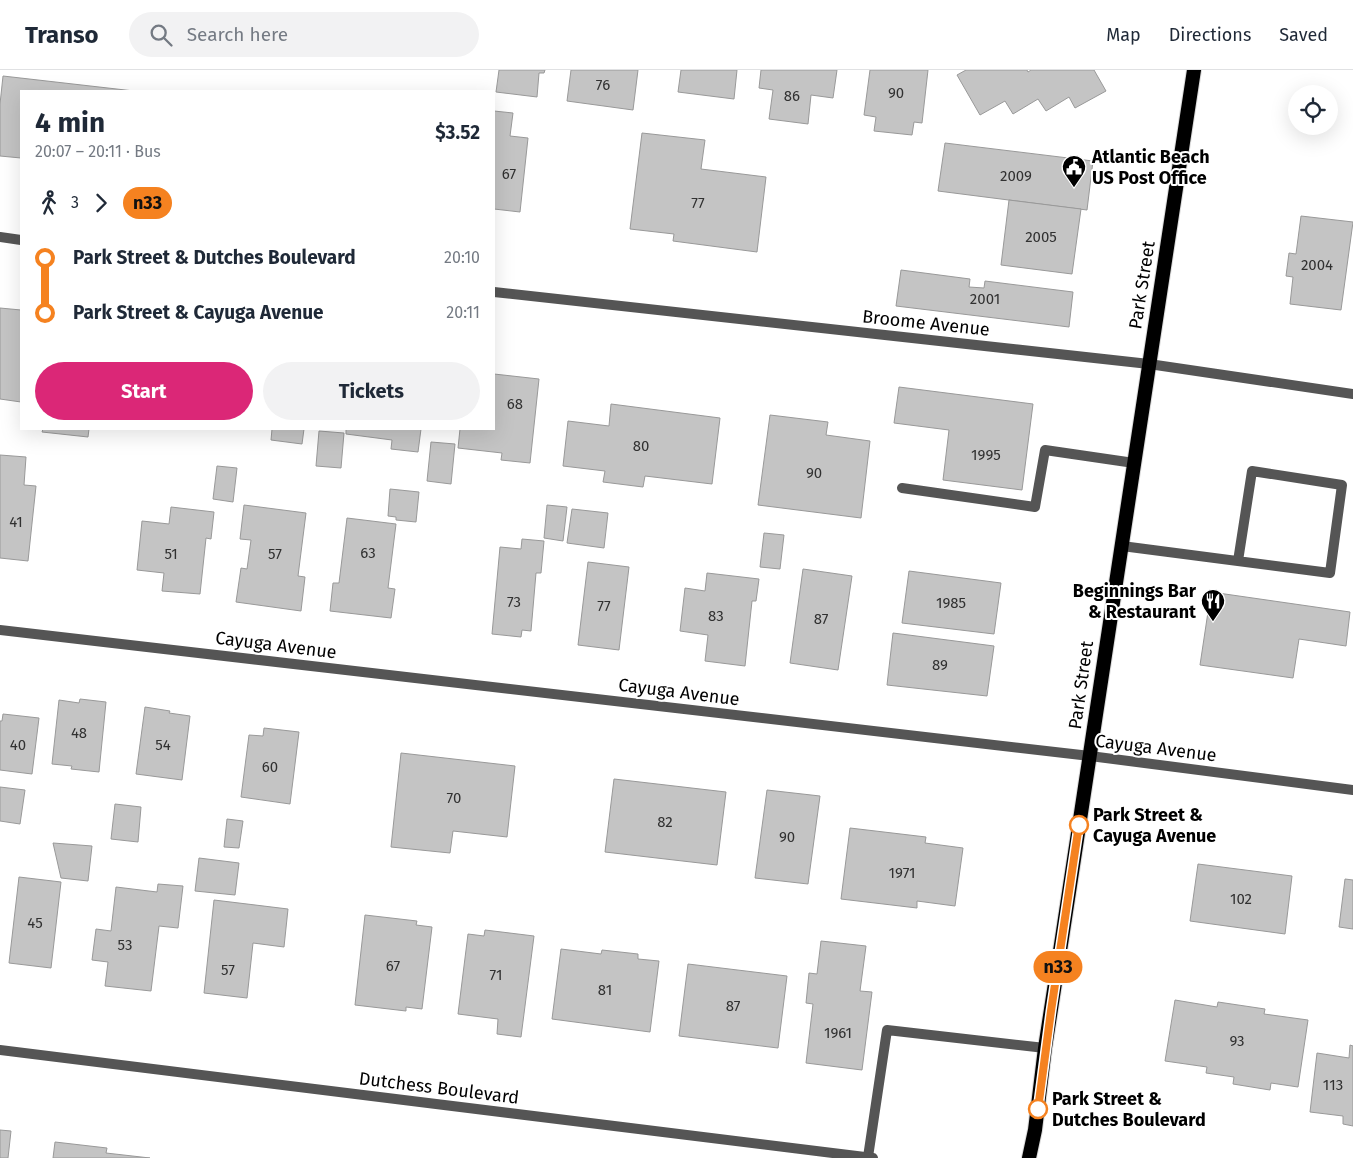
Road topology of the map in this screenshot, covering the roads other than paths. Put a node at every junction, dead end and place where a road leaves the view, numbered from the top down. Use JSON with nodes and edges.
{"nodes":[{"id":1,"x":1194,"y":70,"type":"edge"},
{"id":2,"x":0,"y":237,"type":"edge"},
{"id":3,"x":20,"y":240,"type":"edge"},
{"id":4,"x":495,"y":292,"type":"edge"},
{"id":5,"x":1149,"y":364,"type":"junction"},
{"id":6,"x":1353,"y":394,"type":"edge"},
{"id":7,"x":1134,"y":463,"type":"junction"},
{"id":8,"x":902,"y":488,"type":"dead end"},
{"id":9,"x":1122,"y":546,"type":"junction"},
{"id":10,"x":1238,"y":561,"type":"junction"},
{"id":11,"x":0,"y":630,"type":"edge"},
{"id":12,"x":1090,"y":756,"type":"junction"},
{"id":13,"x":1353,"y":790,"type":"edge"},
{"id":14,"x":1046,"y":1048,"type":"junction"},
{"id":15,"x":0,"y":1050,"type":"edge"},
{"id":16,"x":868,"y":1157,"type":"edge"},
{"id":17,"x":873,"y":1158,"type":"edge"},
{"id":18,"x":1030,"y":1158,"type":"edge"}],
"edges":[{"from":1,"to":5,"type":"highway","name":"Park Street"},
{"from":2,"to":3,"type":"street"},
{"from":4,"to":5,"type":"street","name":"Broome Avenue"},
{"from":5,"to":6,"type":"street","name":"Broome Avenue"},
{"from":5,"to":7,"type":"highway","name":"Park Street"},
{"from":7,"to":8,"type":"street"},
{"from":7,"to":9,"type":"highway","name":"Park Street"},
{"from":9,"to":10,"type":"street"},
{"from":9,"to":12,"type":"highway","name":"Park Street"},
{"from":10,"to":10,"type":"street"},
{"from":11,"to":12,"type":"street","name":"Cayuga Avenue"},
{"from":12,"to":13,"type":"street","name":"Cayuga Avenue"},
{"from":12,"to":14,"type":"highway","name":"Park Street"},
{"from":14,"to":16,"type":"street"},
{"from":14,"to":18,"type":"highway","name":"Park Street"},
{"from":15,"to":16,"type":"street","name":"Dutchess Boulevard"},
{"from":16,"to":17,"type":"street","name":"Dutchess Boulevard"}]}
